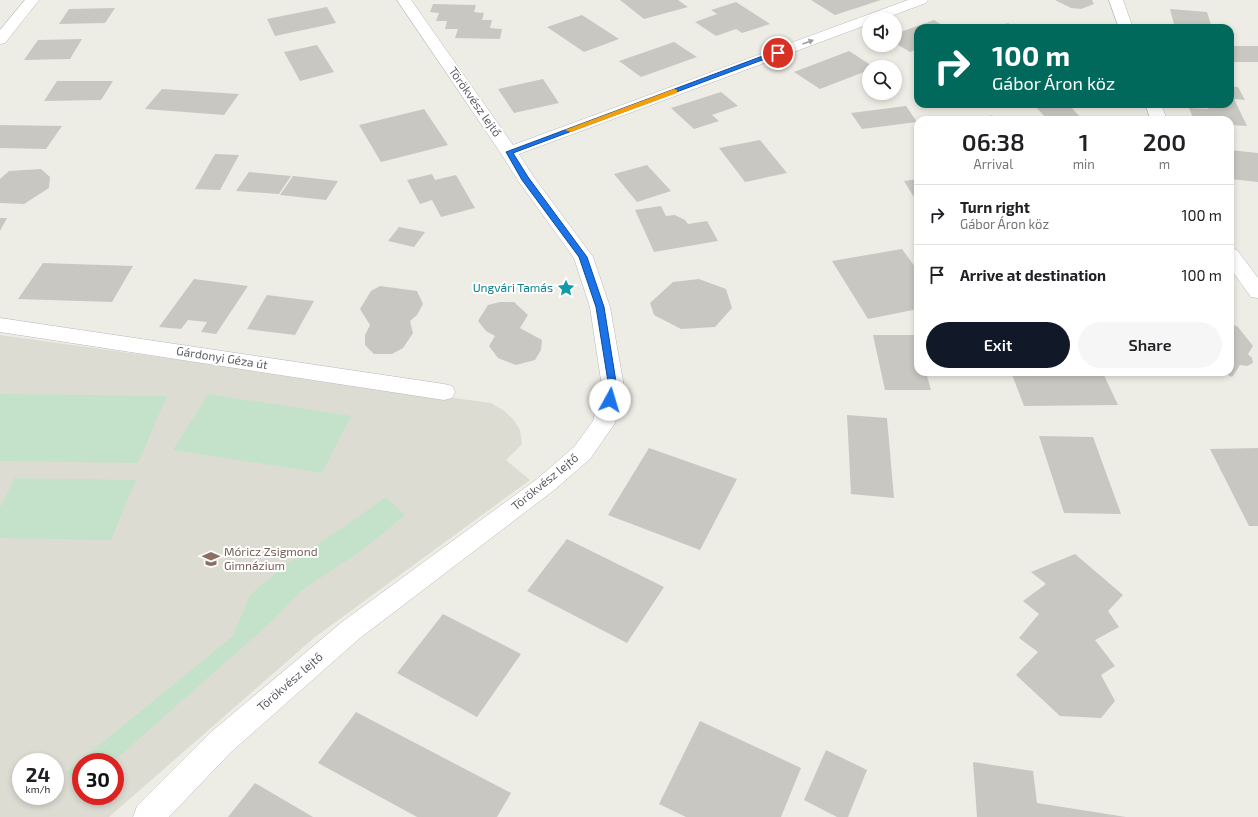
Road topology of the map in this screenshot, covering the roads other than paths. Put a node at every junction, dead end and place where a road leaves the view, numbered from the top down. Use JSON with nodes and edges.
{"nodes":[{"id":1,"x":32,"y":0,"type":"edge"},
{"id":2,"x":404,"y":0,"type":"edge"},
{"id":3,"x":921,"y":0,"type":"edge"},
{"id":4,"x":1116,"y":0,"type":"edge"},
{"id":5,"x":888,"y":12,"type":"edge"},
{"id":6,"x":862,"y":22,"type":"edge"},
{"id":7,"x":1125,"y":24,"type":"edge"},
{"id":8,"x":0,"y":40,"type":"edge"},
{"id":9,"x":509,"y":152,"type":"junction"},
{"id":10,"x":1234,"y":259,"type":"edge"},
{"id":11,"x":1258,"y":292,"type":"edge"},
{"id":12,"x":0,"y":325,"type":"edge"},
{"id":13,"x":444,"y":392,"type":"dead end"},
{"id":14,"x":148,"y":817,"type":"edge"}],
"edges":[{"from":1,"to":8,"type":"street"},
{"from":2,"to":9,"type":"street","name":"Törökvész lejtő"},
{"from":3,"to":5,"type":"street"},
{"from":4,"to":7,"type":"street"},
{"from":9,"to":6,"type":"street","one_way":true},
{"from":9,"to":14,"type":"street","name":"Törökvész lejtő"},
{"from":10,"to":11,"type":"street"},
{"from":12,"to":13,"type":"street","name":"Gárdonyi Géza út"}]}
